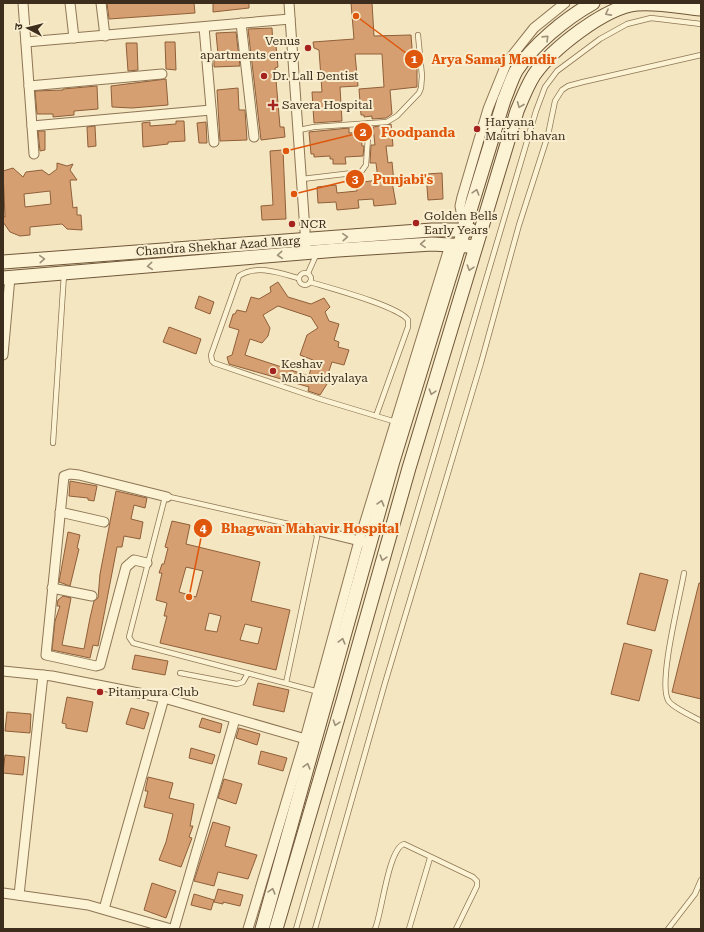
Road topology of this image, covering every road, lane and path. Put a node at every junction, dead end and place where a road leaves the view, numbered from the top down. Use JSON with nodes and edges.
{"nodes":[{"id":1,"x":23,"y":3,"type":"edge"},
{"id":2,"x":70,"y":3,"type":"edge"},
{"id":3,"x":102,"y":3,"type":"edge"},
{"id":4,"x":289,"y":3,"type":"edge"},
{"id":5,"x":565,"y":3,"type":"edge"},
{"id":6,"x":593,"y":3,"type":"edge"},
{"id":7,"x":701,"y":10,"type":"edge"},
{"id":8,"x":290,"y":19,"type":"junction"},
{"id":9,"x":241,"y":23,"type":"junction"},
{"id":10,"x":701,"y":24,"type":"edge"},
{"id":11,"x":204,"y":27,"type":"junction"},
{"id":12,"x":418,"y":35,"type":"dead end"},
{"id":13,"x":105,"y":36,"type":"junction"},
{"id":14,"x":74,"y":38,"type":"junction"},
{"id":15,"x":26,"y":42,"type":"junction"},
{"id":16,"x":701,"y":56,"type":"edge"},
{"id":17,"x":162,"y":74,"type":"dead end"},
{"id":18,"x":29,"y":86,"type":"junction"},
{"id":19,"x":211,"y":110,"type":"junction"},
{"id":20,"x":369,"y":123,"type":"junction"},
{"id":21,"x":32,"y":126,"type":"junction"},
{"id":22,"x":299,"y":130,"type":"junction"},
{"id":23,"x":254,"y":137,"type":"dead end"},
{"id":24,"x":214,"y":142,"type":"dead end"},
{"id":25,"x":34,"y":154,"type":"dead end"},
{"id":26,"x":302,"y":179,"type":"junction"},
{"id":27,"x":464,"y":229,"type":"junction"},
{"id":28,"x":481,"y":231,"type":"junction"},
{"id":29,"x":306,"y":240,"type":"junction"},
{"id":30,"x":455,"y":245,"type":"junction"},
{"id":31,"x":476,"y":247,"type":"junction"},
{"id":32,"x":312,"y":252,"type":"junction"},
{"id":33,"x":3,"y":262,"type":"edge"},
{"id":34,"x":64,"y":273,"type":"junction"},
{"id":35,"x":308,"y":273,"type":"junction"},
{"id":36,"x":7,"y":277,"type":"edge"},
{"id":37,"x":298,"y":278,"type":"junction"},
{"id":38,"x":310,"y":282,"type":"junction"},
{"id":39,"x":3,"y":355,"type":"edge"},
{"id":40,"x":376,"y":416,"type":"junction"},
{"id":41,"x":400,"y":423,"type":"junction"},
{"id":42,"x":53,"y":443,"type":"dead end"},
{"id":43,"x":167,"y":497,"type":"junction"},
{"id":44,"x":60,"y":512,"type":"junction"},
{"id":45,"x":104,"y":522,"type":"dead end"},
{"id":46,"x":315,"y":530,"type":"junction"},
{"id":47,"x":364,"y":542,"type":"junction"},
{"id":48,"x":147,"y":563,"type":"junction"},
{"id":49,"x":684,"y":573,"type":"dead end"},
{"id":50,"x":52,"y":588,"type":"junction"},
{"id":51,"x":92,"y":596,"type":"dead end"},
{"id":52,"x":3,"y":671,"type":"edge"},
{"id":53,"x":180,"y":673,"type":"dead end"},
{"id":54,"x":248,"y":673,"type":"junction"},
{"id":55,"x":42,"y":675,"type":"junction"},
{"id":56,"x":286,"y":683,"type":"junction"},
{"id":57,"x":322,"y":694,"type":"junction"},
{"id":58,"x":164,"y":698,"type":"junction"},
{"id":59,"x":343,"y":702,"type":"junction"},
{"id":60,"x":235,"y":719,"type":"junction"},
{"id":61,"x":701,"y":721,"type":"edge"},
{"id":62,"x":309,"y":740,"type":"junction"},
{"id":63,"x":430,"y":858,"type":"junction"},
{"id":64,"x":701,"y":880,"type":"edge"},
{"id":65,"x":3,"y":893,"type":"edge"},
{"id":66,"x":20,"y":895,"type":"junction"},
{"id":67,"x":104,"y":909,"type":"junction"},
{"id":68,"x":172,"y":929,"type":"edge"},
{"id":69,"x":248,"y":929,"type":"edge"},
{"id":70,"x":262,"y":929,"type":"edge"},
{"id":71,"x":276,"y":929,"type":"edge"},
{"id":72,"x":296,"y":929,"type":"edge"},
{"id":73,"x":315,"y":929,"type":"edge"},
{"id":74,"x":375,"y":929,"type":"edge"},
{"id":75,"x":409,"y":929,"type":"edge"},
{"id":76,"x":456,"y":929,"type":"edge"},
{"id":77,"x":668,"y":929,"type":"edge"}],
"edges":[{"from":1,"to":15,"type":"street"},
{"from":2,"to":14,"type":"street"},
{"from":3,"to":13,"type":"street"},
{"from":4,"to":8,"type":"street"},
{"from":5,"to":27,"type":"street"},
{"from":27,"to":6,"type":"main road","one_way":true},
{"from":7,"to":28,"type":"main road","one_way":true},
{"from":8,"to":9,"type":"street"},
{"from":8,"to":22,"type":"street"},
{"from":9,"to":11,"type":"street"},
{"from":9,"to":23,"type":"street"},
{"from":10,"to":72,"type":"lane"},
{"from":11,"to":13,"type":"street"},
{"from":11,"to":19,"type":"street"},
{"from":12,"to":20,"type":"lane"},
{"from":13,"to":14,"type":"street"},
{"from":14,"to":15,"type":"street"},
{"from":15,"to":18,"type":"street"},
{"from":16,"to":73,"type":"lane"},
{"from":17,"to":18,"type":"street"},
{"from":18,"to":21,"type":"street"},
{"from":19,"to":21,"type":"street"},
{"from":19,"to":24,"type":"street"},
{"from":20,"to":22,"type":"lane"},
{"from":20,"to":26,"type":"lane"},
{"from":21,"to":25,"type":"street"},
{"from":22,"to":26,"type":"street"},
{"from":26,"to":29,"type":"street"},
{"from":27,"to":28,"type":"main road","name":"Chandra Shekhar Azad Marg"},
{"from":29,"to":27,"type":"main road","name":"Chandra Shekhar Azad Marg","one_way":true},
{"from":27,"to":30,"type":"main road"},
{"from":28,"to":31,"type":"main road"},
{"from":29,"to":32,"type":"street"},
{"from":33,"to":29,"type":"main road","name":"Chandra Shekhar Azad Marg","one_way":true},
{"from":30,"to":31,"type":"main road","name":"Chandra Shekhar Azad Marg"},
{"from":30,"to":32,"type":"main road","name":"Chandra Shekhar Azad Marg","one_way":true},
{"from":30,"to":41,"type":"main road"},
{"from":31,"to":59,"type":"main road","one_way":true},
{"from":32,"to":34,"type":"main road","name":"Chandra Shekhar Azad Marg","one_way":true},
{"from":32,"to":35,"type":"lane"},
{"from":34,"to":36,"type":"main road","name":"Chandra Shekhar Azad Marg"},
{"from":34,"to":42,"type":"lane"},
{"from":35,"to":37,"type":"lane"},
{"from":35,"to":38,"type":"lane"},
{"from":36,"to":39,"type":"street"},
{"from":37,"to":38,"type":"lane"},
{"from":37,"to":40,"type":"lane"},
{"from":38,"to":40,"type":"lane"},
{"from":40,"to":41,"type":"lane"},
{"from":41,"to":47,"type":"main road"},
{"from":43,"to":44,"type":"street"},
{"from":43,"to":46,"type":"lane"},
{"from":43,"to":48,"type":"lane"},
{"from":44,"to":45,"type":"street"},
{"from":44,"to":50,"type":"street"},
{"from":46,"to":47,"type":"street"},
{"from":46,"to":56,"type":"lane"},
{"from":47,"to":57,"type":"main road"},
{"from":48,"to":50,"type":"street"},
{"from":48,"to":54,"type":"lane"},
{"from":49,"to":61,"type":"lane"},
{"from":50,"to":51,"type":"street"},
{"from":52,"to":55,"type":"street"},
{"from":53,"to":54,"type":"lane"},
{"from":54,"to":56,"type":"lane"},
{"from":55,"to":58,"type":"street"},
{"from":55,"to":66,"type":"street"},
{"from":56,"to":57,"type":"lane"},
{"from":57,"to":59,"type":"main road"},
{"from":57,"to":62,"type":"main road"},
{"from":58,"to":60,"type":"street"},
{"from":58,"to":67,"type":"street"},
{"from":59,"to":71,"type":"main road","one_way":true},
{"from":60,"to":62,"type":"street"},
{"from":60,"to":68,"type":"street"},
{"from":62,"to":69,"type":"street"},
{"from":70,"to":62,"type":"main road","one_way":true},
{"from":63,"to":74,"type":"lane"},
{"from":63,"to":75,"type":"lane"},
{"from":63,"to":76,"type":"lane"},
{"from":64,"to":77,"type":"lane"},
{"from":65,"to":66,"type":"street"},
{"from":66,"to":67,"type":"street"},
{"from":67,"to":68,"type":"street"}]}
